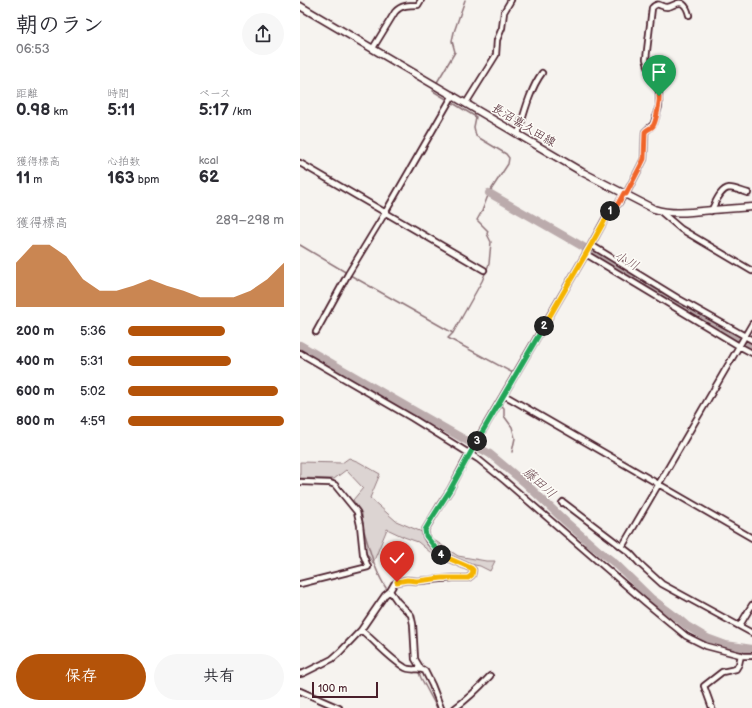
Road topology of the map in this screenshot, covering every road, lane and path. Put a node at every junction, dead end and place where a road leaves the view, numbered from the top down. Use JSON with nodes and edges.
{"nodes":[{"id":1,"x":421,"y":0,"type":"edge"},
{"id":2,"x":511,"y":0,"type":"edge"},
{"id":3,"x":300,"y":6,"type":"edge"},
{"id":4,"x":690,"y":15,"type":"dead end"},
{"id":5,"x":373,"y":48,"type":"junction"},
{"id":6,"x":542,"y":73,"type":"dead end"},
{"id":7,"x":453,"y":95,"type":"junction"},
{"id":8,"x":466,"y":103,"type":"junction"},
{"id":9,"x":518,"y":134,"type":"junction"},
{"id":10,"x":300,"y":163,"type":"edge"},
{"id":11,"x":748,"y":193,"type":"dead end"},
{"id":12,"x":625,"y":194,"type":"junction"},
{"id":13,"x":752,"y":207,"type":"edge"},
{"id":14,"x":711,"y":210,"type":"junction"},
{"id":15,"x":660,"y":211,"type":"junction"},
{"id":16,"x":385,"y":213,"type":"junction"},
{"id":17,"x":591,"y":245,"type":"junction"},
{"id":18,"x":586,"y":254,"type":"junction"},
{"id":19,"x":484,"y":270,"type":"dead end"},
{"id":20,"x":752,"y":271,"type":"edge"},
{"id":21,"x":752,"y":324,"type":"edge"},
{"id":22,"x":316,"y":332,"type":"dead end"},
{"id":23,"x":745,"y":336,"type":"junction"},
{"id":24,"x":752,"y":340,"type":"edge"},
{"id":25,"x":739,"y":346,"type":"junction"},
{"id":26,"x":752,"y":353,"type":"edge"},
{"id":27,"x":302,"y":354,"type":"edge"},
{"id":28,"x":300,"y":361,"type":"edge"},
{"id":29,"x":504,"y":395,"type":"junction"},
{"id":30,"x":469,"y":454,"type":"junction"},
{"id":31,"x":300,"y":482,"type":"edge"},
{"id":32,"x":659,"y":484,"type":"junction"},
{"id":33,"x":562,"y":503,"type":"dead end"},
{"id":34,"x":752,"y":538,"type":"edge"},
{"id":35,"x":622,"y":547,"type":"junction"},
{"id":36,"x":300,"y":584,"type":"edge"},
{"id":37,"x":390,"y":591,"type":"junction"},
{"id":38,"x":752,"y":604,"type":"edge"},
{"id":39,"x":740,"y":626,"type":"junction"},
{"id":40,"x":361,"y":630,"type":"junction"},
{"id":41,"x":752,"y":633,"type":"edge"},
{"id":42,"x":741,"y":655,"type":"junction"},
{"id":43,"x":752,"y":656,"type":"edge"},
{"id":44,"x":421,"y":669,"type":"junction"},
{"id":45,"x":300,"y":674,"type":"edge"},
{"id":46,"x":490,"y":676,"type":"dead end"},
{"id":47,"x":300,"y":691,"type":"edge"},
{"id":48,"x":339,"y":708,"type":"edge"},
{"id":49,"x":441,"y":708,"type":"edge"},
{"id":50,"x":455,"y":708,"type":"edge"},
{"id":51,"x":712,"y":708,"type":"edge"}],
"edges":[{"from":1,"to":5,"type":"street"},
{"from":2,"to":8,"type":"street"},
{"from":3,"to":5,"type":"main road","name":"長沼喜久田線"},
{"from":4,"to":12,"type":"street"},
{"from":5,"to":7,"type":"main road","name":"長沼喜久田線"},
{"from":6,"to":9,"type":"street"},
{"from":7,"to":8,"type":"main road","name":"長沼喜久田線"},
{"from":7,"to":16,"type":"street"},
{"from":8,"to":9,"type":"main road","name":"長沼喜久田線"},
{"from":9,"to":12,"type":"main road","name":"長沼喜久田線"},
{"from":10,"to":16,"type":"street"},
{"from":11,"to":14,"type":"street"},
{"from":12,"to":15,"type":"main road","name":"長沼喜久田線"},
{"from":12,"to":17,"type":"street"},
{"from":13,"to":14,"type":"main road","name":"長沼喜久田線"},
{"from":14,"to":15,"type":"main road","name":"長沼喜久田線"},
{"from":15,"to":20,"type":"street"},
{"from":16,"to":19,"type":"street"},
{"from":16,"to":22,"type":"street"},
{"from":17,"to":18,"type":"street"},
{"from":17,"to":23,"type":"street"},
{"from":18,"to":25,"type":"street"},
{"from":18,"to":29,"type":"street"},
{"from":21,"to":23,"type":"street"},
{"from":23,"to":24,"type":"street"},
{"from":23,"to":25,"type":"street"},
{"from":25,"to":26,"type":"street"},
{"from":25,"to":32,"type":"street"},
{"from":27,"to":28,"type":"street"},
{"from":27,"to":30,"type":"street"},
{"from":29,"to":30,"type":"street"},
{"from":29,"to":32,"type":"street"},
{"from":30,"to":37,"type":"street"},
{"from":30,"to":42,"type":"street"},
{"from":31,"to":36,"type":"street"},
{"from":32,"to":34,"type":"street"},
{"from":32,"to":35,"type":"street"},
{"from":33,"to":35,"type":"street"},
{"from":35,"to":39,"type":"street"},
{"from":37,"to":40,"type":"street"},
{"from":37,"to":44,"type":"street"},
{"from":38,"to":39,"type":"street"},
{"from":39,"to":41,"type":"street"},
{"from":40,"to":44,"type":"street"},
{"from":40,"to":45,"type":"street"},
{"from":42,"to":43,"type":"street"},
{"from":42,"to":51,"type":"street"},
{"from":44,"to":49,"type":"street"},
{"from":46,"to":50,"type":"street"},
{"from":47,"to":48,"type":"street"}]}
